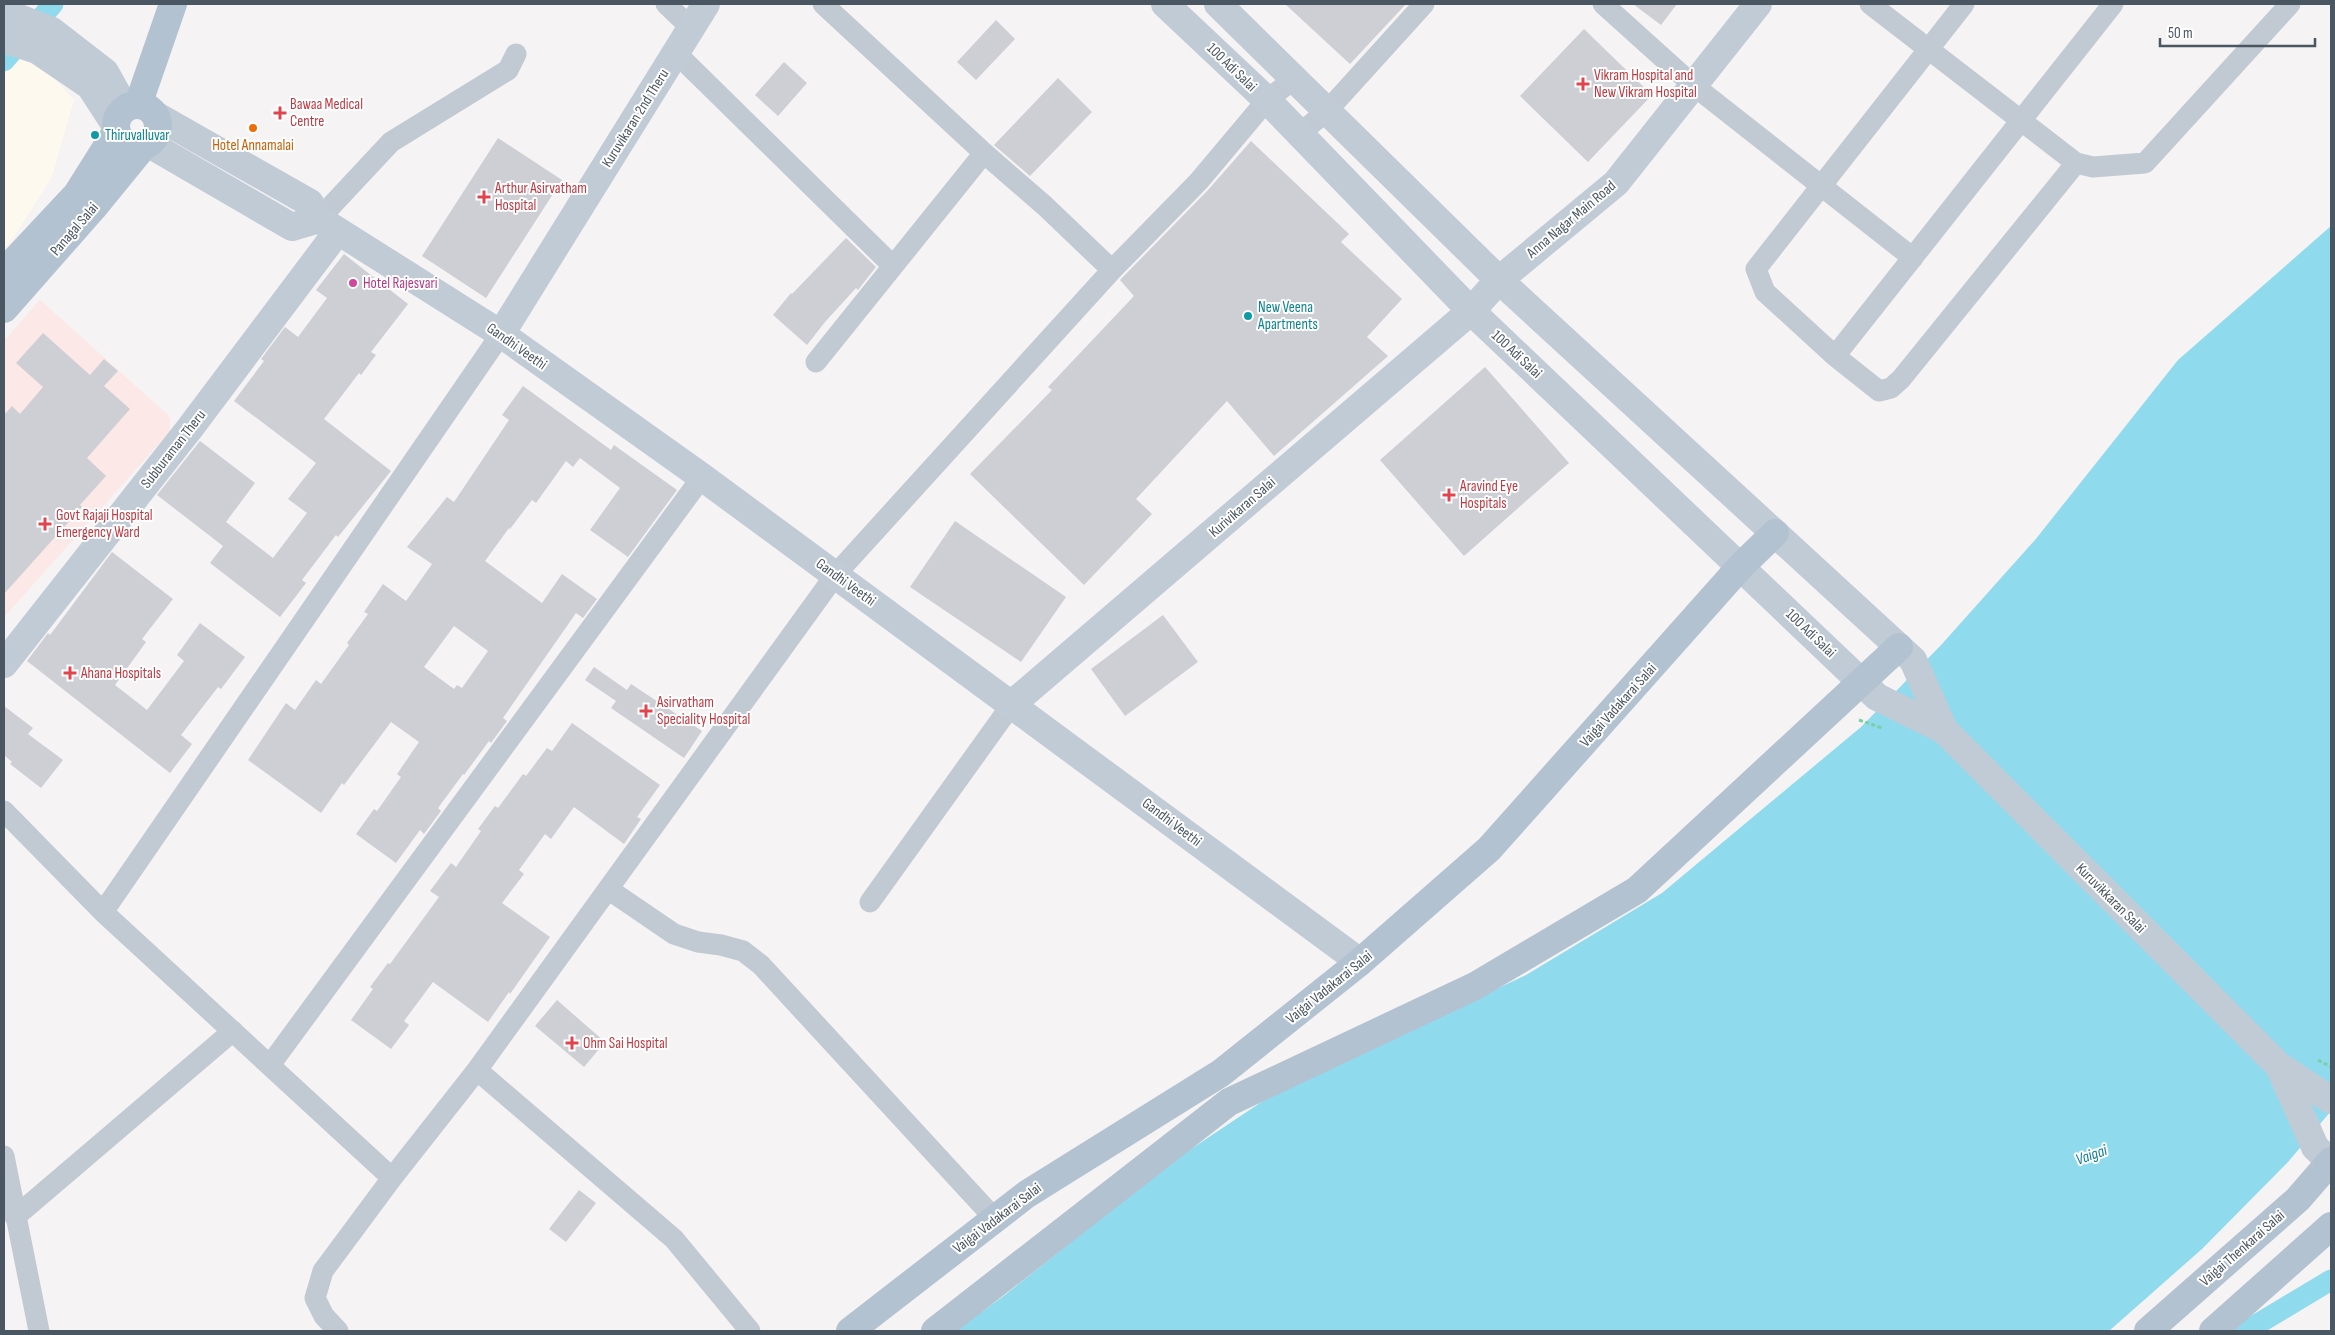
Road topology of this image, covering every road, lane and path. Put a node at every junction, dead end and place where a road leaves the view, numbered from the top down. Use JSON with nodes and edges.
{"nodes":[{"id":1,"x":174,"y":4,"type":"edge"},
{"id":2,"x":666,"y":4,"type":"edge"},
{"id":3,"x":706,"y":4,"type":"edge"},
{"id":4,"x":823,"y":4,"type":"edge"},
{"id":5,"x":1165,"y":4,"type":"edge"},
{"id":6,"x":1218,"y":4,"type":"edge"},
{"id":7,"x":1424,"y":4,"type":"edge"},
{"id":8,"x":1603,"y":4,"type":"edge"},
{"id":9,"x":1758,"y":4,"type":"edge"},
{"id":10,"x":1870,"y":4,"type":"edge"},
{"id":11,"x":1964,"y":4,"type":"edge"},
{"id":12,"x":2113,"y":4,"type":"edge"},
{"id":13,"x":2290,"y":4,"type":"edge"},
{"id":14,"x":9,"y":23,"type":"edge"},
{"id":15,"x":692,"y":28,"type":"junction"},
{"id":16,"x":1928,"y":48,"type":"junction"},
{"id":17,"x":676,"y":53,"type":"junction"},
{"id":18,"x":516,"y":54,"type":"dead end"},
{"id":19,"x":1294,"y":79,"type":"junction"},
{"id":20,"x":1693,"y":85,"type":"junction"},
{"id":21,"x":1267,"y":100,"type":"junction"},
{"id":22,"x":1327,"y":111,"type":"junction"},
{"id":23,"x":130,"y":117,"type":"junction"},
{"id":24,"x":2022,"y":120,"type":"junction"},
{"id":25,"x":1299,"y":134,"type":"junction"},
{"id":26,"x":146,"y":146,"type":"junction"},
{"id":27,"x":984,"y":153,"type":"junction"},
{"id":28,"x":2076,"y":163,"type":"junction"},
{"id":29,"x":1820,"y":186,"type":"junction"},
{"id":30,"x":328,"y":225,"type":"junction"},
{"id":31,"x":1913,"y":258,"type":"junction"},
{"id":32,"x":892,"y":265,"type":"junction"},
{"id":33,"x":1112,"y":270,"type":"junction"},
{"id":34,"x":4,"y":272,"type":"edge"},
{"id":35,"x":1499,"y":280,"type":"junction"},
{"id":36,"x":4,"y":309,"type":"edge"},
{"id":37,"x":1471,"y":311,"type":"junction"},
{"id":38,"x":501,"y":334,"type":"junction"},
{"id":39,"x":1835,"y":356,"type":"junction"},
{"id":40,"x":816,"y":362,"type":"dead end"},
{"id":41,"x":702,"y":477,"type":"junction"},
{"id":42,"x":1775,"y":533,"type":"junction"},
{"id":43,"x":1742,"y":566,"type":"junction"},
{"id":44,"x":836,"y":574,"type":"junction"},
{"id":45,"x":1906,"y":654,"type":"junction"},
{"id":46,"x":4,"y":664,"type":"edge"},
{"id":47,"x":1869,"y":690,"type":"junction"},
{"id":48,"x":1012,"y":704,"type":"junction"},
{"id":49,"x":1860,"y":720,"type":"dead end"},
{"id":50,"x":1884,"y":729,"type":"dead end"},
{"id":51,"x":1944,"y":730,"type":"junction"},
{"id":52,"x":4,"y":811,"type":"edge"},
{"id":53,"x":608,"y":889,"type":"junction"},
{"id":54,"x":870,"y":902,"type":"dead end"},
{"id":55,"x":102,"y":912,"type":"junction"},
{"id":56,"x":1360,"y":962,"type":"junction"},
{"id":57,"x":232,"y":1031,"type":"junction"},
{"id":58,"x":270,"y":1065,"type":"junction"},
{"id":59,"x":2279,"y":1066,"type":"junction"},
{"id":60,"x":477,"y":1070,"type":"junction"},
{"id":61,"x":2331,"y":1100,"type":"edge"},
{"id":62,"x":4,"y":1156,"type":"edge"},
{"id":63,"x":2327,"y":1158,"type":"edge"},
{"id":64,"x":392,"y":1178,"type":"junction"},
{"id":65,"x":15,"y":1217,"type":"junction"},
{"id":66,"x":995,"y":1219,"type":"junction"},
{"id":67,"x":2331,"y":1226,"type":"edge"},
{"id":68,"x":39,"y":1331,"type":"edge"},
{"id":69,"x":338,"y":1331,"type":"edge"},
{"id":70,"x":750,"y":1331,"type":"edge"},
{"id":71,"x":850,"y":1331,"type":"edge"},
{"id":72,"x":935,"y":1331,"type":"edge"},
{"id":73,"x":2148,"y":1331,"type":"edge"},
{"id":74,"x":2213,"y":1331,"type":"edge"}],
"edges":[{"from":1,"to":23,"type":"main road"},
{"from":2,"to":15,"type":"street"},
{"from":3,"to":15,"type":"street","name":"Kuruvikaran 2nd Theru"},
{"from":4,"to":27,"type":"street"},
{"from":5,"to":21,"type":"street","name":"100 Adi Salai"},
{"from":6,"to":19,"type":"street"},
{"from":7,"to":22,"type":"street"},
{"from":8,"to":20,"type":"street"},
{"from":9,"to":20,"type":"street","name":"Anna Nagar Main Road"},
{"from":10,"to":16,"type":"street"},
{"from":11,"to":16,"type":"street"},
{"from":12,"to":24,"type":"street"},
{"from":13,"to":28,"type":"street"},
{"from":14,"to":23,"type":"street"},
{"from":15,"to":17,"type":"street","name":"Kuruvikaran 2nd Theru"},
{"from":16,"to":24,"type":"street"},
{"from":16,"to":29,"type":"street"},
{"from":17,"to":32,"type":"street"},
{"from":17,"to":38,"type":"street","name":"Kuruvikaran 2nd Theru"},
{"from":18,"to":30,"type":"street"},
{"from":19,"to":21,"type":"street"},
{"from":19,"to":22,"type":"street"},
{"from":20,"to":29,"type":"street"},
{"from":20,"to":35,"type":"street","name":"Anna Nagar Main Road"},
{"from":21,"to":25,"type":"street","name":"100 Adi Salai"},
{"from":21,"to":33,"type":"street"},
{"from":22,"to":25,"type":"street"},
{"from":22,"to":35,"type":"street"},
{"from":23,"to":26,"type":"main road"},
{"from":23,"to":26,"type":"main road","name":"Panagal Salai"},
{"from":23,"to":30,"type":"street","name":"Gandhi Veethi"},
{"from":23,"to":34,"type":"main road","name":"Panagal Salai"},
{"from":24,"to":28,"type":"street"},
{"from":24,"to":31,"type":"street"},
{"from":25,"to":37,"type":"street","name":"100 Adi Salai"},
{"from":26,"to":30,"type":"street"},
{"from":26,"to":36,"type":"main road","name":"Panagal Salai"},
{"from":27,"to":32,"type":"street"},
{"from":27,"to":33,"type":"street"},
{"from":28,"to":39,"type":"street"},
{"from":29,"to":31,"type":"street"},
{"from":29,"to":39,"type":"street"},
{"from":30,"to":38,"type":"street","name":"Gandhi Veethi"},
{"from":30,"to":46,"type":"street","name":"Subburaman Theru"},
{"from":31,"to":39,"type":"street"},
{"from":32,"to":40,"type":"street"},
{"from":33,"to":44,"type":"street"},
{"from":35,"to":37,"type":"street","name":"Anna Nagar Main Road"},
{"from":35,"to":42,"type":"street"},
{"from":37,"to":43,"type":"street","name":"100 Adi Salai"},
{"from":37,"to":48,"type":"street","name":"Kurivikaran Salai"},
{"from":38,"to":41,"type":"street","name":"Gandhi Veethi"},
{"from":38,"to":55,"type":"street"},
{"from":41,"to":44,"type":"street","name":"Gandhi Veethi"},
{"from":41,"to":58,"type":"street"},
{"from":42,"to":43,"type":"main road","name":"Vaigai Vadakarai Salai"},
{"from":42,"to":45,"type":"street"},
{"from":43,"to":47,"type":"street","name":"100 Adi Salai"},
{"from":43,"to":56,"type":"main road","name":"Vaigai Vadakarai Salai"},
{"from":44,"to":48,"type":"street","name":"Gandhi Veethi"},
{"from":44,"to":53,"type":"street"},
{"from":45,"to":47,"type":"main road"},
{"from":45,"to":51,"type":"street","name":"Kuruvikkaran Salai"},
{"from":47,"to":51,"type":"street","name":"Kuruvikkaran Salai"},
{"from":47,"to":72,"type":"main road"},
{"from":48,"to":54,"type":"street"},
{"from":48,"to":56,"type":"street","name":"Gandhi Veethi"},
{"from":49,"to":50,"type":"path"},
{"from":51,"to":59,"type":"street","name":"Kuruvikkaran Salai"},
{"from":52,"to":55,"type":"street"},
{"from":53,"to":60,"type":"street"},
{"from":53,"to":66,"type":"street"},
{"from":55,"to":57,"type":"street"},
{"from":56,"to":66,"type":"main road","name":"Vaigai Vadakarai Salai"},
{"from":57,"to":58,"type":"street"},
{"from":57,"to":65,"type":"street"},
{"from":58,"to":64,"type":"street"},
{"from":59,"to":61,"type":"street","name":"Kuruvikkaran Salai"},
{"from":59,"to":63,"type":"street","name":"Kuruvikkaran Salai"},
{"from":60,"to":64,"type":"street"},
{"from":60,"to":70,"type":"street"},
{"from":62,"to":65,"type":"street"},
{"from":63,"to":73,"type":"main road","name":"Vaigai Thenkarai Salai"},
{"from":64,"to":69,"type":"street"},
{"from":65,"to":68,"type":"street"},
{"from":66,"to":71,"type":"main road","name":"Vaigai Vadakarai Salai"},
{"from":67,"to":74,"type":"main road"}]}
